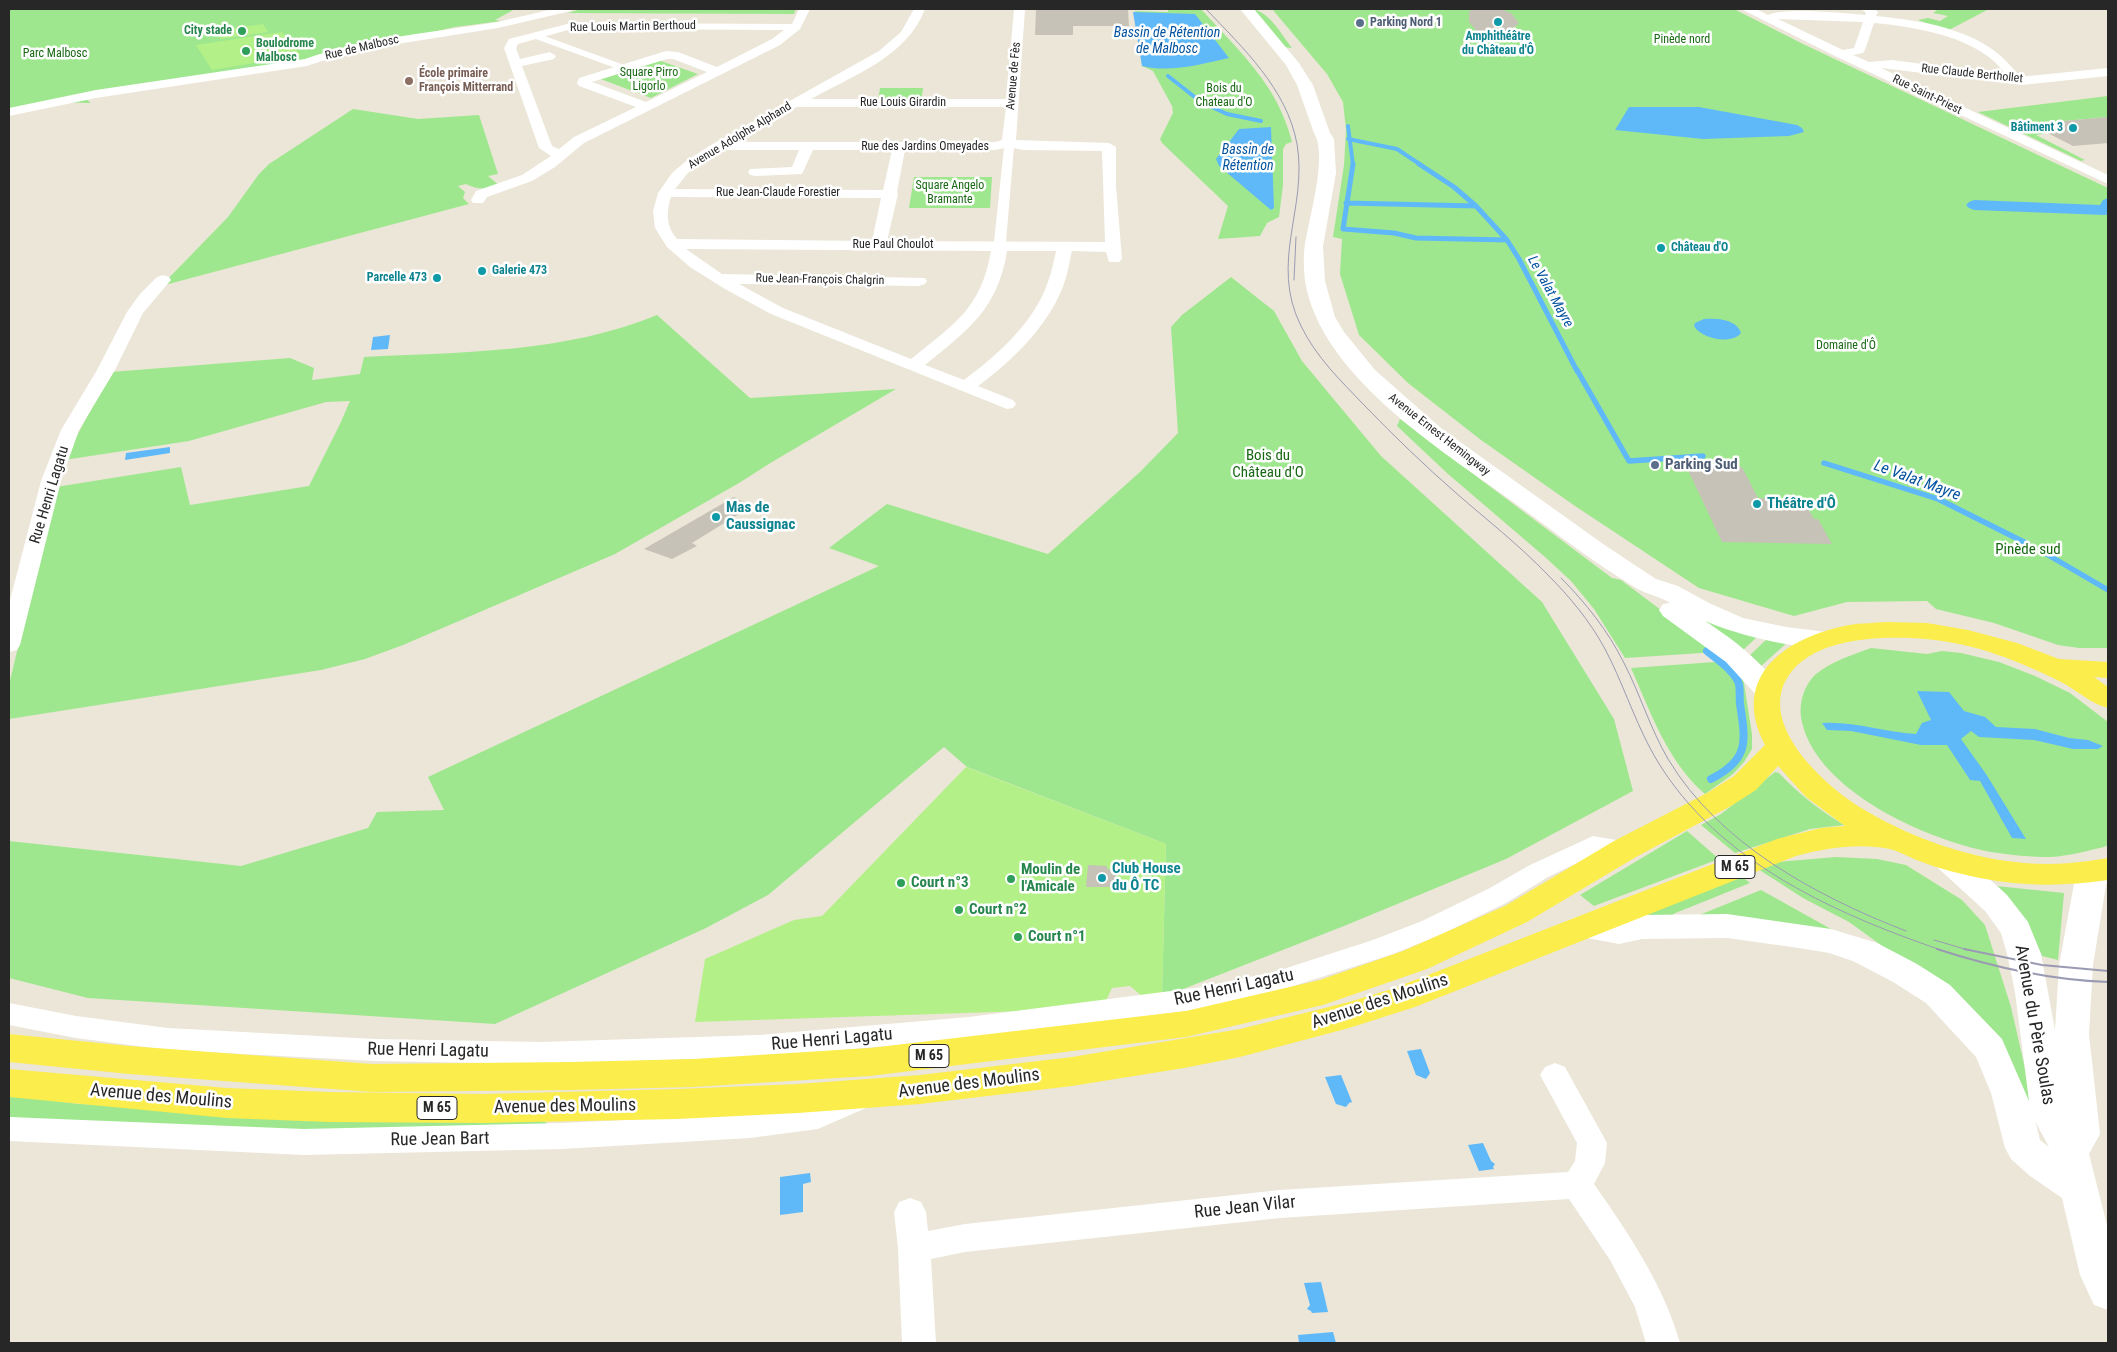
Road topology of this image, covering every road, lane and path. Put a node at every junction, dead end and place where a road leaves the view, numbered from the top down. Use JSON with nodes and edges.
{"nodes":[{"id":1,"x":567,"y":9,"type":"edge"},
{"id":2,"x":804,"y":9,"type":"edge"},
{"id":3,"x":919,"y":9,"type":"edge"},
{"id":4,"x":1020,"y":9,"type":"edge"},
{"id":5,"x":1247,"y":9,"type":"edge"},
{"id":6,"x":1264,"y":9,"type":"edge"},
{"id":7,"x":1747,"y":9,"type":"edge"},
{"id":8,"x":1868,"y":14,"type":"edge"},
{"id":9,"x":1773,"y":16,"type":"dead end"},
{"id":10,"x":512,"y":23,"type":"junction"},
{"id":11,"x":498,"y":25,"type":"junction"},
{"id":12,"x":621,"y":27,"type":"junction"},
{"id":13,"x":796,"y":27,"type":"junction"},
{"id":14,"x":536,"y":36,"type":"junction"},
{"id":15,"x":608,"y":38,"type":"dead end"},
{"id":16,"x":1841,"y":54,"type":"junction"},
{"id":17,"x":550,"y":56,"type":"dead end"},
{"id":18,"x":515,"y":63,"type":"junction"},
{"id":19,"x":1866,"y":65,"type":"junction"},
{"id":20,"x":624,"y":68,"type":"junction"},
{"id":21,"x":717,"y":71,"type":"junction"},
{"id":22,"x":2108,"y":72,"type":"edge"},
{"id":23,"x":2015,"y":80,"type":"junction"},
{"id":24,"x":794,"y":103,"type":"junction"},
{"id":25,"x":1011,"y":104,"type":"junction"},
{"id":26,"x":646,"y":106,"type":"junction"},
{"id":27,"x":9,"y":112,"type":"edge"},
{"id":28,"x":1326,"y":139,"type":"junction"},
{"id":29,"x":1009,"y":145,"type":"junction"},
{"id":30,"x":718,"y":146,"type":"junction"},
{"id":31,"x":806,"y":147,"type":"junction"},
{"id":32,"x":899,"y":147,"type":"junction"},
{"id":33,"x":561,"y":154,"type":"junction"},
{"id":34,"x":2108,"y":168,"type":"edge"},
{"id":35,"x":2090,"y":171,"type":"junction"},
{"id":36,"x":755,"y":172,"type":"dead end"},
{"id":37,"x":2108,"y":180,"type":"edge"},
{"id":38,"x":665,"y":193,"type":"junction"},
{"id":39,"x":891,"y":194,"type":"junction"},
{"id":40,"x":478,"y":200,"type":"dead end"},
{"id":41,"x":672,"y":244,"type":"junction"},
{"id":42,"x":1000,"y":244,"type":"junction"},
{"id":43,"x":879,"y":245,"type":"junction"},
{"id":44,"x":1065,"y":246,"type":"junction"},
{"id":45,"x":1114,"y":253,"type":"joint"},
{"id":46,"x":720,"y":279,"type":"junction"},
{"id":47,"x":163,"y":280,"type":"dead end"},
{"id":48,"x":919,"y":281,"type":"dead end"},
{"id":49,"x":913,"y":366,"type":"junction"},
{"id":50,"x":966,"y":387,"type":"junction"},
{"id":51,"x":1007,"y":404,"type":"dead end"},
{"id":52,"x":1647,"y":584,"type":"junction"},
{"id":53,"x":1826,"y":639,"type":"junction"},
{"id":54,"x":9,"y":645,"type":"edge"},
{"id":55,"x":2052,"y":667,"type":"junction"},
{"id":56,"x":2108,"y":670,"type":"edge"},
{"id":57,"x":1768,"y":691,"type":"junction"},
{"id":58,"x":2108,"y":699,"type":"edge"},
{"id":59,"x":1779,"y":747,"type":"junction"},
{"id":60,"x":1893,"y":839,"type":"junction"},
{"id":61,"x":1626,"y":849,"type":"junction"},
{"id":62,"x":1949,"y":860,"type":"junction"},
{"id":63,"x":2100,"y":871,"type":"edge"},
{"id":64,"x":1583,"y":927,"type":"junction"},
{"id":65,"x":9,"y":1014,"type":"edge"},
{"id":66,"x":9,"y":1048,"type":"edge"},
{"id":67,"x":1555,"y":1075,"type":"dead end"},
{"id":68,"x":9,"y":1083,"type":"edge"},
{"id":69,"x":867,"y":1095,"type":"junction"},
{"id":70,"x":9,"y":1128,"type":"edge"},
{"id":71,"x":2074,"y":1170,"type":"junction"},
{"id":72,"x":1577,"y":1184,"type":"junction"},
{"id":73,"x":910,"y":1212,"type":"dead end"},
{"id":74,"x":914,"y":1248,"type":"junction"},
{"id":75,"x":2108,"y":1292,"type":"edge"},
{"id":76,"x":919,"y":1343,"type":"edge"},
{"id":77,"x":1662,"y":1343,"type":"edge"}],
"edges":[{"from":1,"to":10,"type":"street","name":"Rue de Malbosc"},
{"from":2,"to":13,"type":"street"},
{"from":3,"to":24,"type":"street","name":"Avenue Adolphe Alphand"},
{"from":4,"to":25,"type":"street","name":"Avenue de Fès"},
{"from":5,"to":28,"type":"main road","name":"Avenue Ernest Hemingway"},
{"from":6,"to":28,"type":"main road","name":"Avenue Ernest Hemingway"},
{"from":7,"to":16,"type":"street","name":"Rue Saint-Priest"},
{"from":8,"to":9,"type":"street"},
{"from":8,"to":16,"type":"street"},
{"from":8,"to":23,"type":"street"},
{"from":10,"to":11,"type":"street","name":"Rue de Malbosc"},
{"from":10,"to":14,"type":"street"},
{"from":11,"to":14,"type":"street"},
{"from":11,"to":27,"type":"street","name":"Rue de Malbosc"},
{"from":12,"to":13,"type":"street","name":"Rue Louis Martin Berthoud"},
{"from":12,"to":14,"type":"street","name":"Rue Louis Martin Berthoud"},
{"from":12,"to":15,"type":"street"},
{"from":13,"to":21,"type":"street"},
{"from":14,"to":18,"type":"street","name":"Rue Louis Martin Berthoud"},
{"from":14,"to":20,"type":"street"},
{"from":16,"to":19,"type":"street","name":"Rue Saint-Priest"},
{"from":17,"to":18,"type":"street"},
{"from":18,"to":33,"type":"street","name":"Rue Louis Martin Berthoud"},
{"from":19,"to":23,"type":"street","name":"Rue Claude Berthollet"},
{"from":19,"to":35,"type":"street","name":"Rue Saint-Priest"},
{"from":20,"to":21,"type":"street"},
{"from":20,"to":26,"type":"street"},
{"from":21,"to":26,"type":"street"},
{"from":22,"to":23,"type":"street","name":"Rue Claude Berthollet"},
{"from":24,"to":25,"type":"street","name":"Rue Louis Girardin"},
{"from":24,"to":30,"type":"street","name":"Avenue Adolphe Alphand"},
{"from":25,"to":29,"type":"street","name":"Avenue de Fès"},
{"from":26,"to":33,"type":"street"},
{"from":28,"to":52,"type":"main road","name":"Avenue Ernest Hemingway"},
{"from":29,"to":32,"type":"street","name":"Rue des Jardins Omeyades"},
{"from":29,"to":42,"type":"street","name":"Avenue de Fès"},
{"from":29,"to":45,"type":"street","name":"Rue des Jardins Omeyades"},
{"from":30,"to":31,"type":"street","name":"Rue des Jardins Omeyades"},
{"from":30,"to":38,"type":"street","name":"Avenue Adolphe Alphand"},
{"from":31,"to":32,"type":"street","name":"Rue des Jardins Omeyades"},
{"from":31,"to":36,"type":"street"},
{"from":32,"to":39,"type":"street"},
{"from":33,"to":40,"type":"street"},
{"from":34,"to":35,"type":"street"},
{"from":35,"to":37,"type":"street","name":"Rue Saint-Priest"},
{"from":38,"to":39,"type":"street","name":"Rue Jean-Claude Forestier"},
{"from":38,"to":41,"type":"street","name":"Avenue Adolphe Alphand"},
{"from":39,"to":43,"type":"street"},
{"from":41,"to":43,"type":"street","name":"Rue Paul Choulot"},
{"from":41,"to":46,"type":"street","name":"Avenue Adolphe Alphand"},
{"from":42,"to":43,"type":"street","name":"Rue Paul Choulot"},
{"from":42,"to":44,"type":"street","name":"Rue Paul Choulot"},
{"from":42,"to":49,"type":"street","name":"Avenue de Fès"},
{"from":44,"to":45,"type":"street","name":"Rue Paul Choulot"},
{"from":44,"to":50,"type":"street"},
{"from":46,"to":48,"type":"street","name":"Rue Jean-François Chalgrin"},
{"from":46,"to":49,"type":"street","name":"Avenue Adolphe Alphand"},
{"from":47,"to":54,"type":"street","name":"Rue Henri Lagatu"},
{"from":49,"to":50,"type":"street","name":"Avenue Adolphe Alphand"},
{"from":50,"to":51,"type":"street","name":"Avenue Adolphe Alphand"},
{"from":52,"to":53,"type":"main road","name":"Avenue Ernest Hemingway"},
{"from":52,"to":57,"type":"main road","name":"Avenue Ernest Hemingway"},
{"from":53,"to":55,"type":"main road"},
{"from":53,"to":57,"type":"main road"},
{"from":55,"to":56,"type":"main road"},
{"from":55,"to":58,"type":"main road"},
{"from":57,"to":59,"type":"main road"},
{"from":59,"to":60,"type":"main road"},
{"from":59,"to":61,"type":"main road","name":"Avenue des Moulins","number":"M 65"},
{"from":60,"to":62,"type":"main road"},
{"from":60,"to":64,"type":"main road","name":"Avenue des Moulins","number":"M 65"},
{"from":61,"to":65,"type":"street","name":"Rue Henri Lagatu"},
{"from":61,"to":66,"type":"main road","name":"Avenue des Moulins","number":"M 65"},
{"from":62,"to":63,"type":"main road"},
{"from":62,"to":71,"type":"main road","name":"Avenue du Père Soulas"},
{"from":63,"to":71,"type":"main road","name":"Avenue du Père Soulas"},
{"from":64,"to":69,"type":"main road","name":"Avenue des Moulins","number":"M 65"},
{"from":64,"to":71,"type":"main road"},
{"from":67,"to":72,"type":"street"},
{"from":68,"to":69,"type":"main road","name":"Avenue des Moulins","number":"M 65"},
{"from":69,"to":70,"type":"street","name":"Rue Jean Bart"},
{"from":71,"to":75,"type":"main road","name":"Avenue du Père Soulas"},
{"from":72,"to":74,"type":"street","name":"Rue Jean Vilar"},
{"from":72,"to":77,"type":"street"},
{"from":73,"to":74,"type":"street"},
{"from":74,"to":76,"type":"street"}]}
